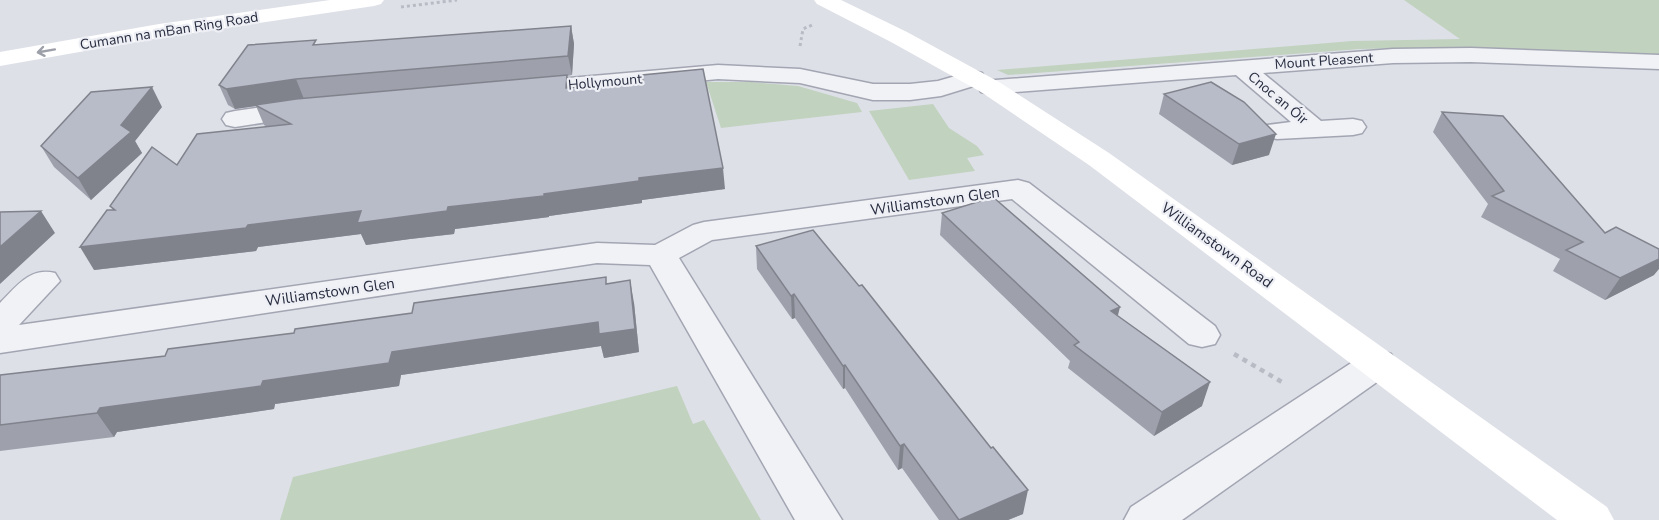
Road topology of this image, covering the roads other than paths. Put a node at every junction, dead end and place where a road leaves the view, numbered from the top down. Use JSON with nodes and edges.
{"nodes":[{"id":1,"x":260,"y":0,"type":"edge"},
{"id":2,"x":374,"y":0,"type":"edge"},
{"id":3,"x":824,"y":0,"type":"edge"},
{"id":4,"x":0,"y":43,"type":"edge"},
{"id":5,"x":0,"y":59,"type":"edge"},
{"id":6,"x":1659,"y":62,"type":"edge"},
{"id":7,"x":1241,"y":67,"type":"junction"},
{"id":8,"x":981,"y":82,"type":"junction"},
{"id":9,"x":505,"y":91,"type":"edge"},
{"id":10,"x":327,"y":107,"type":"edge"},
{"id":11,"x":235,"y":119,"type":"dead end"},
{"id":12,"x":1353,"y":127,"type":"dead end"},
{"id":13,"x":1315,"y":129,"type":"junction"},
{"id":14,"x":1277,"y":131,"type":"edge"},
{"id":15,"x":661,"y":255,"type":"junction"},
{"id":16,"x":43,"y":281,"type":"dead end"},
{"id":17,"x":0,"y":323,"type":"edge"},
{"id":18,"x":1202,"y":335,"type":"road end"},
{"id":19,"x":0,"y":340,"type":"edge"},
{"id":20,"x":1378,"y":363,"type":"junction"},
{"id":21,"x":819,"y":520,"type":"edge"},
{"id":22,"x":1147,"y":520,"type":"edge"},
{"id":23,"x":1591,"y":520,"type":"edge"}],
"edges":[{"from":1,"to":4,"type":"street","name":"Cumann na mBan Ring Road"},
{"from":2,"to":5,"type":"street","name":"Cumann na mBan Ring Road","one_way":true},
{"from":3,"to":8,"type":"street","name":"Williamstown Road"},
{"from":6,"to":7,"type":"street","name":"Mount Pleasent"},
{"from":7,"to":8,"type":"street","name":"Mount Pleasent"},
{"from":7,"to":13,"type":"street","name":"Cnoc an Óir"},
{"from":8,"to":9,"type":"street","name":"Hollymount"},
{"from":8,"to":20,"type":"street","name":"Williamstown Road"},
{"from":10,"to":11,"type":"street"},
{"from":12,"to":13,"type":"street","name":"Cnoc an Óir"},
{"from":13,"to":14,"type":"street","name":"Cnoc an Óir"},
{"from":15,"to":18,"type":"street","name":"Williamstown Glen"},
{"from":15,"to":19,"type":"street","name":"Williamstown Glen"},
{"from":15,"to":21,"type":"street"},
{"from":16,"to":17,"type":"street"},
{"from":20,"to":22,"type":"street"},
{"from":20,"to":23,"type":"street","name":"Williamstown Road"}]}
